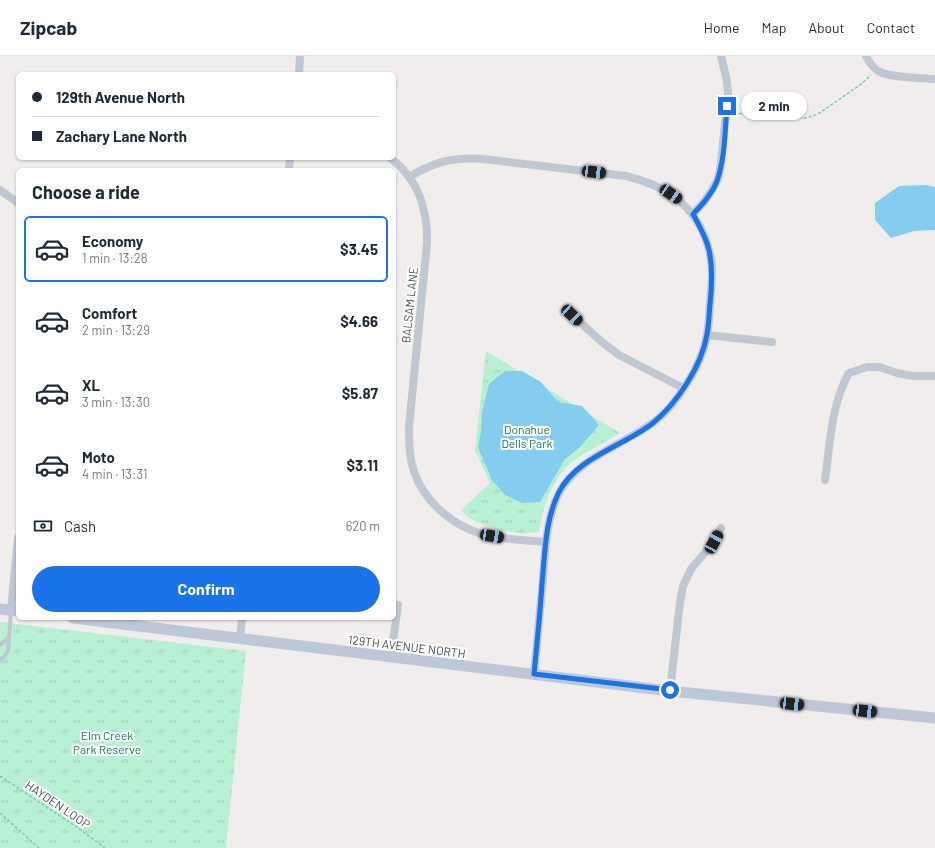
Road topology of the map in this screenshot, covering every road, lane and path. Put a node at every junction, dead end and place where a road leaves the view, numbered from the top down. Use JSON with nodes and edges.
{"nodes":[{"id":1,"x":300,"y":56,"type":"edge"},
{"id":2,"x":721,"y":56,"type":"edge"},
{"id":3,"x":866,"y":56,"type":"edge"},
{"id":4,"x":877,"y":70,"type":"junction"},
{"id":5,"x":299,"y":72,"type":"edge"},
{"id":6,"x":935,"y":80,"type":"edge"},
{"id":7,"x":727,"y":112,"type":"junction"},
{"id":8,"x":392,"y":160,"type":"edge"},
{"id":9,"x":410,"y":176,"type":"junction"},
{"id":10,"x":0,"y":190,"type":"edge"},
{"id":11,"x":16,"y":202,"type":"edge"},
{"id":12,"x":693,"y":214,"type":"junction"},
{"id":13,"x":572,"y":315,"type":"dead end"},
{"id":14,"x":707,"y":335,"type":"junction"},
{"id":15,"x":772,"y":342,"type":"dead end"},
{"id":16,"x":935,"y":376,"type":"edge"},
{"id":17,"x":683,"y":388,"type":"junction"},
{"id":18,"x":825,"y":480,"type":"dead end"},
{"id":19,"x":721,"y":528,"type":"dead end"},
{"id":20,"x":546,"y":542,"type":"junction"},
{"id":21,"x":16,"y":587,"type":"edge"},
{"id":22,"x":398,"y":605,"type":"dead end"},
{"id":23,"x":0,"y":609,"type":"edge"},
{"id":24,"x":15,"y":611,"type":"edge"},
{"id":25,"x":89,"y":620,"type":"edge"},
{"id":26,"x":242,"y":620,"type":"edge"},
{"id":27,"x":396,"y":620,"type":"edge"},
{"id":28,"x":396,"y":620,"type":"edge"},
{"id":29,"x":8,"y":638,"type":"junction"},
{"id":30,"x":240,"y":639,"type":"junction"},
{"id":31,"x":0,"y":645,"type":"edge"},
{"id":32,"x":391,"y":657,"type":"junction"},
{"id":33,"x":0,"y":660,"type":"edge"},
{"id":34,"x":534,"y":674,"type":"junction"},
{"id":35,"x":670,"y":690,"type":"junction"},
{"id":36,"x":935,"y":718,"type":"edge"},
{"id":37,"x":0,"y":776,"type":"edge"},
{"id":38,"x":0,"y":812,"type":"edge"},
{"id":39,"x":39,"y":848,"type":"edge"},
{"id":40,"x":105,"y":848,"type":"edge"}],
"edges":[{"from":1,"to":5,"type":"street"},
{"from":2,"to":7,"type":"street"},
{"from":3,"to":4,"type":"street"},
{"from":4,"to":6,"type":"street"},
{"from":4,"to":7,"type":"path"},
{"from":7,"to":12,"type":"street"},
{"from":8,"to":9,"type":"street"},
{"from":9,"to":12,"type":"street"},
{"from":9,"to":20,"type":"street","name":"BALSAM LANE"},
{"from":10,"to":11,"type":"street"},
{"from":12,"to":14,"type":"street"},
{"from":13,"to":17,"type":"street"},
{"from":14,"to":15,"type":"street"},
{"from":14,"to":17,"type":"street"},
{"from":16,"to":18,"type":"street"},
{"from":17,"to":20,"type":"street"},
{"from":19,"to":35,"type":"street"},
{"from":20,"to":34,"type":"street"},
{"from":21,"to":24,"type":"street"},
{"from":22,"to":27,"type":"street"},
{"from":23,"to":24,"type":"main road"},
{"from":24,"to":29,"type":"lane"},
{"from":25,"to":30,"type":"main road","name":"129TH AVENUE NORTH"},
{"from":26,"to":30,"type":"street"},
{"from":28,"to":32,"type":"street"},
{"from":29,"to":31,"type":"lane"},
{"from":29,"to":33,"type":"lane"},
{"from":30,"to":32,"type":"main road","name":"129TH AVENUE NORTH"},
{"from":32,"to":34,"type":"main road","name":"129TH AVENUE NORTH"},
{"from":34,"to":35,"type":"main road","name":"129TH AVENUE NORTH"},
{"from":35,"to":36,"type":"main road","name":"129TH AVENUE NORTH"},
{"from":37,"to":40,"type":"path","name":"HAYDEN LOOP"},
{"from":38,"to":39,"type":"path"}]}
